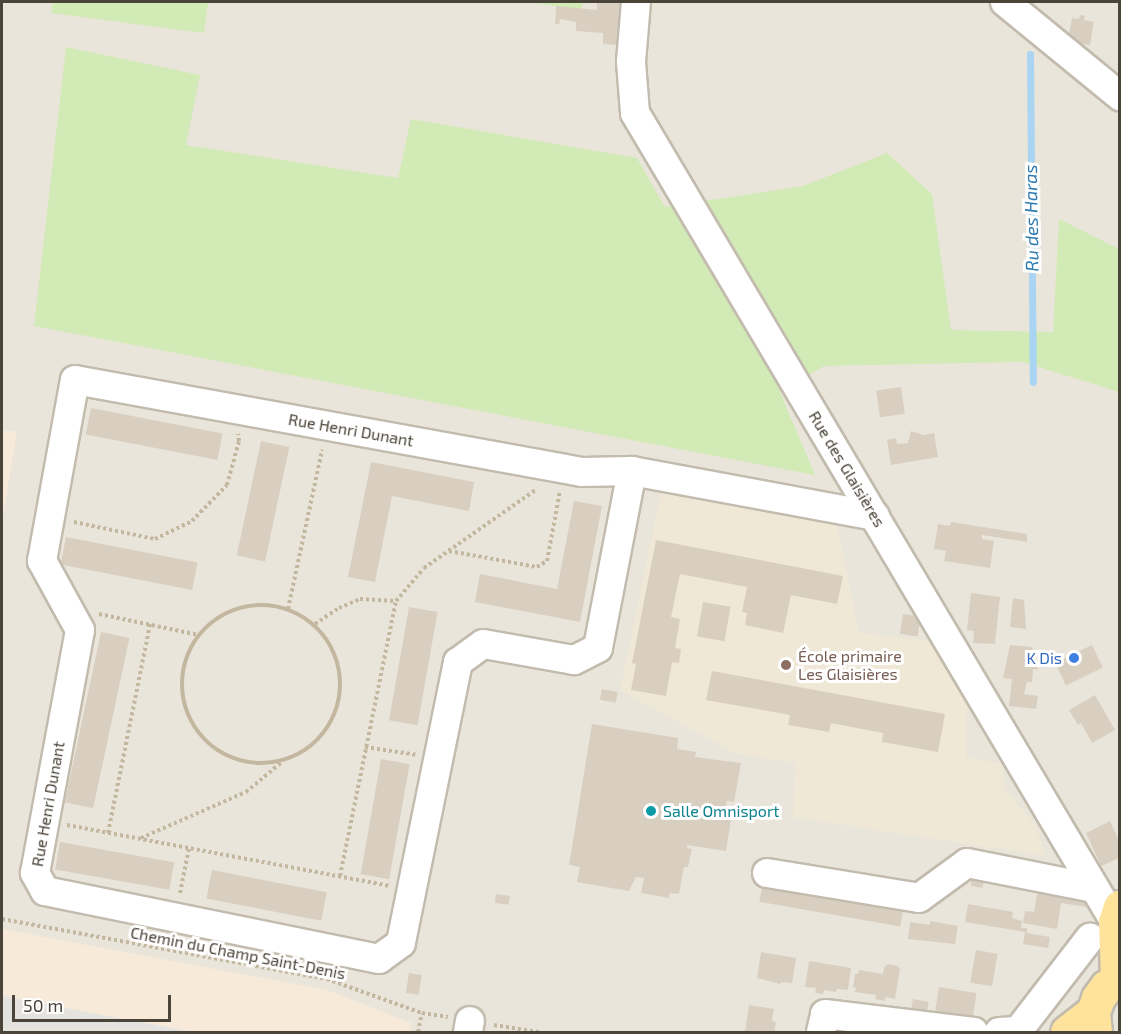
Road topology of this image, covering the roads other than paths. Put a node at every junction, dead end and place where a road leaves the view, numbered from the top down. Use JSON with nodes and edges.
{"nodes":[{"id":1,"x":636,"y":2,"type":"edge"},
{"id":2,"x":1005,"y":2,"type":"edge"},
{"id":3,"x":1119,"y":96,"type":"edge"},
{"id":4,"x":632,"y":471,"type":"junction"},
{"id":5,"x":875,"y":516,"type":"junction"},
{"id":6,"x":767,"y":873,"type":"dead end"},
{"id":7,"x":1093,"y":888,"type":"junction"},
{"id":8,"x":1111,"y":924,"type":"edge"},
{"id":9,"x":1064,"y":970,"type":"junction"},
{"id":10,"x":1105,"y":999,"type":"edge"},
{"id":11,"x":821,"y":1032,"type":"edge"},
{"id":12,"x":974,"y":1032,"type":"edge"},
{"id":13,"x":999,"y":1032,"type":"edge"},
{"id":14,"x":1067,"y":1032,"type":"edge"}],
"edges":[{"from":1,"to":5,"type":"street","name":"Rue des Glaisières"},
{"from":2,"to":3,"type":"street"},
{"from":4,"to":4,"type":"street","name":"Rue Henri Dunant"},
{"from":4,"to":5,"type":"street","name":"Rue Henri Dunant"},
{"from":5,"to":7,"type":"street","name":"Rue des Glaisières"},
{"from":6,"to":7,"type":"street"},
{"from":7,"to":8,"type":"street","name":"Rue des Glaisières"},
{"from":8,"to":9,"type":"street"},
{"from":8,"to":10,"type":"main road"},
{"from":9,"to":10,"type":"street"},
{"from":9,"to":13,"type":"street"},
{"from":10,"to":14,"type":"main road"},
{"from":11,"to":12,"type":"street"}]}
